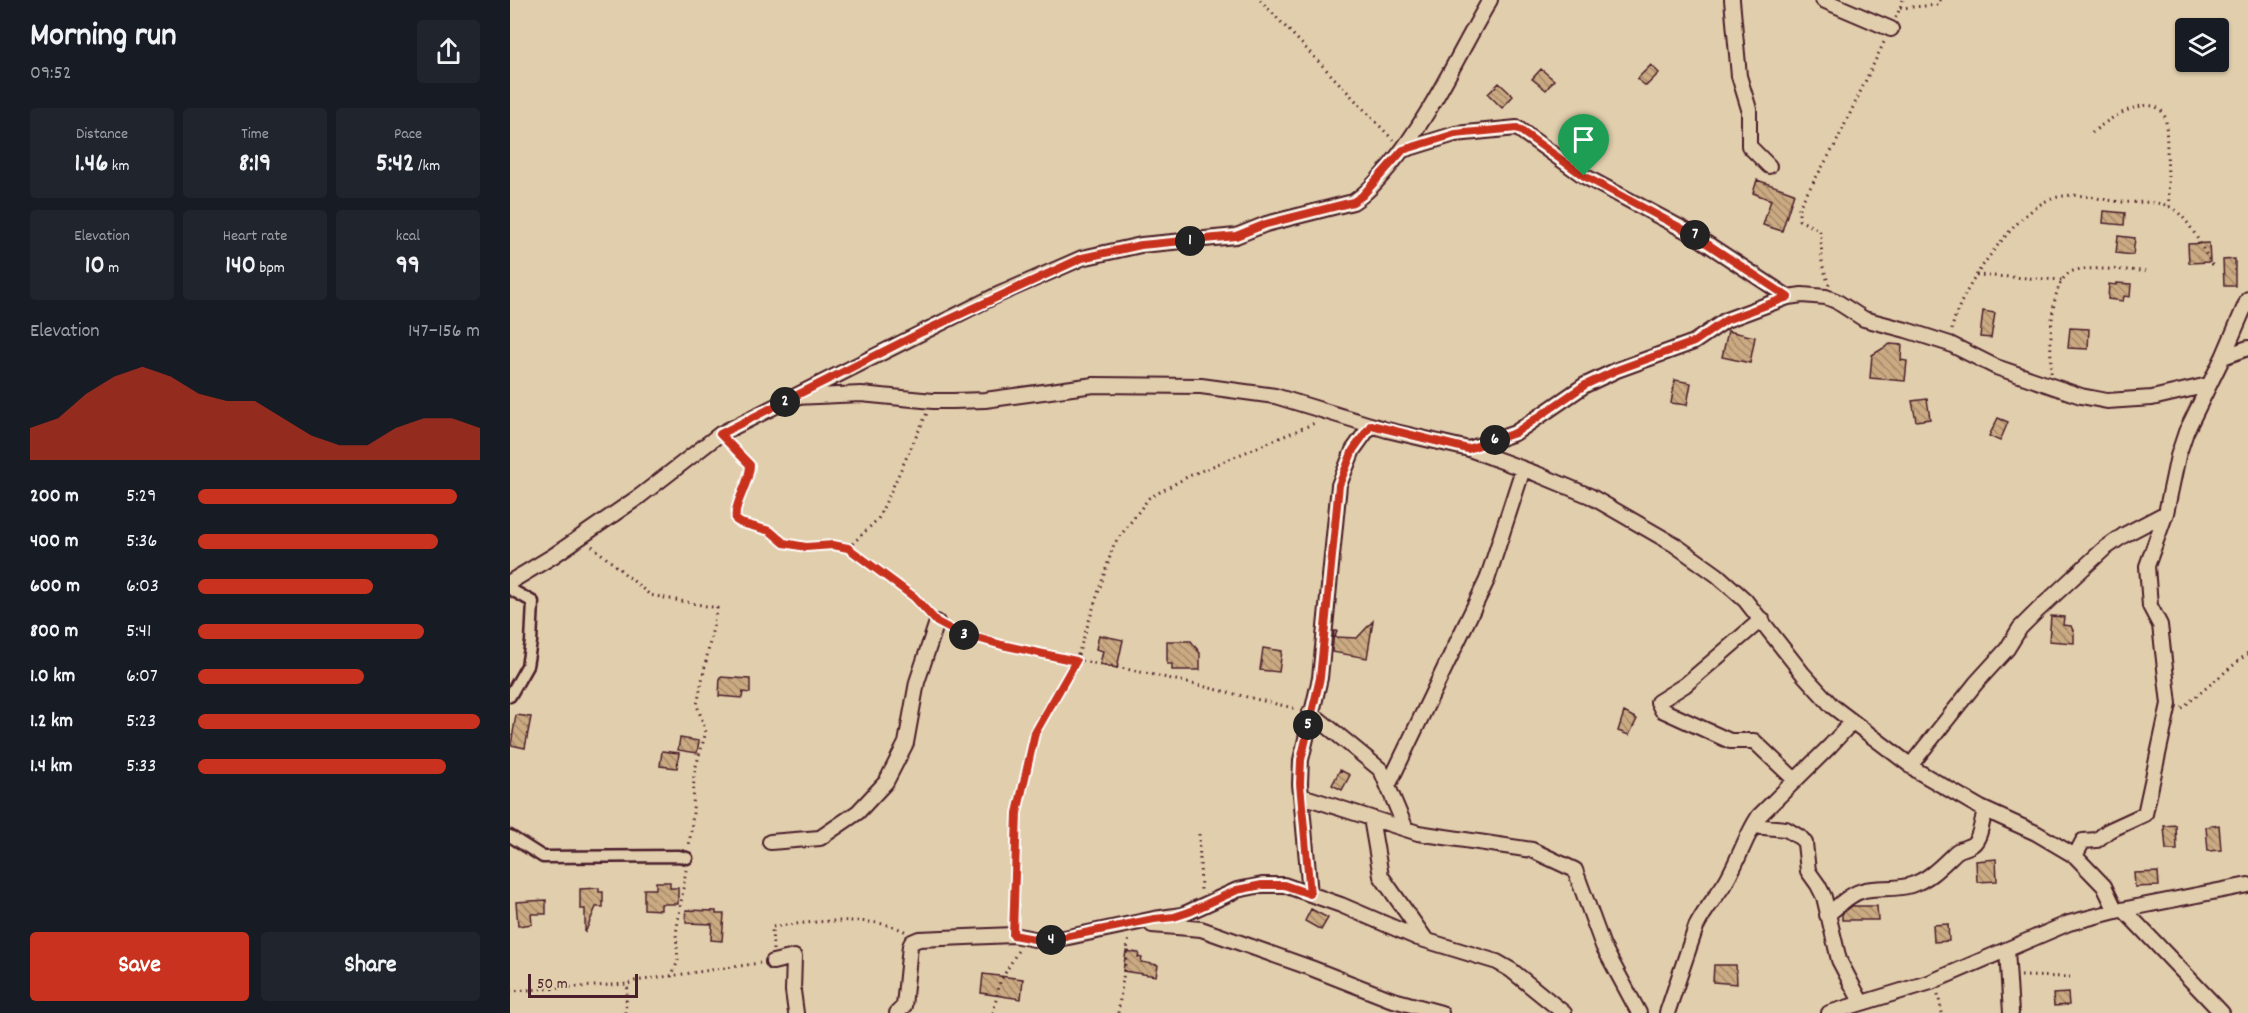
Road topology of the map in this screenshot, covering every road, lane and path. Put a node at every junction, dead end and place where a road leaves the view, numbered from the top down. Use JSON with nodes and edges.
{"nodes":[{"id":1,"x":1260,"y":0,"type":"edge"},
{"id":2,"x":1490,"y":0,"type":"edge"},
{"id":3,"x":1732,"y":0,"type":"edge"},
{"id":4,"x":1823,"y":0,"type":"edge"},
{"id":5,"x":1903,"y":0,"type":"edge"},
{"id":6,"x":1940,"y":0,"type":"edge"},
{"id":7,"x":1900,"y":8,"type":"junction"},
{"id":8,"x":1891,"y":28,"type":"junction"},
{"id":9,"x":2092,"y":133,"type":"dead end"},
{"id":10,"x":1403,"y":150,"type":"junction"},
{"id":11,"x":1769,"y":166,"type":"dead end"},
{"id":12,"x":2169,"y":206,"type":"junction"},
{"id":13,"x":2214,"y":268,"type":"dead end"},
{"id":14,"x":2148,"y":271,"type":"dead end"},
{"id":15,"x":1976,"y":275,"type":"junction"},
{"id":16,"x":2062,"y":280,"type":"junction"},
{"id":17,"x":1788,"y":297,"type":"junction"},
{"id":18,"x":2248,"y":299,"type":"edge"},
{"id":19,"x":1836,"y":301,"type":"junction"},
{"id":20,"x":1950,"y":344,"type":"junction"},
{"id":21,"x":2248,"y":348,"type":"edge"},
{"id":22,"x":2223,"y":357,"type":"junction"},
{"id":23,"x":2208,"y":385,"type":"junction"},
{"id":24,"x":2050,"y":386,"type":"junction"},
{"id":25,"x":795,"y":397,"type":"junction"},
{"id":26,"x":933,"y":401,"type":"junction"},
{"id":27,"x":1335,"y":413,"type":"junction"},
{"id":28,"x":1371,"y":425,"type":"junction"},
{"id":29,"x":720,"y":434,"type":"junction"},
{"id":30,"x":1468,"y":449,"type":"junction"},
{"id":31,"x":1523,"y":469,"type":"junction"},
{"id":32,"x":2166,"y":513,"type":"junction"},
{"id":33,"x":581,"y":536,"type":"junction"},
{"id":34,"x":848,"y":548,"type":"junction"},
{"id":35,"x":510,"y":582,"type":"edge"},
{"id":36,"x":510,"y":588,"type":"edge"},
{"id":37,"x":1761,"y":619,"type":"junction"},
{"id":38,"x":937,"y":622,"type":"junction"},
{"id":39,"x":2248,"y":653,"type":"edge"},
{"id":40,"x":1076,"y":661,"type":"junction"},
{"id":41,"x":510,"y":696,"type":"edge"},
{"id":42,"x":1310,"y":712,"type":"junction"},
{"id":43,"x":2165,"y":721,"type":"junction"},
{"id":44,"x":1852,"y":722,"type":"junction"},
{"id":45,"x":1910,"y":766,"type":"junction"},
{"id":46,"x":1795,"y":780,"type":"junction"},
{"id":47,"x":1388,"y":786,"type":"junction"},
{"id":48,"x":1302,"y":796,"type":"junction"},
{"id":49,"x":1985,"y":810,"type":"junction"},
{"id":50,"x":1371,"y":818,"type":"junction"},
{"id":51,"x":1753,"y":826,"type":"junction"},
{"id":52,"x":1406,"y":829,"type":"junction"},
{"id":53,"x":1199,"y":834,"type":"dead end"},
{"id":54,"x":510,"y":836,"type":"edge"},
{"id":55,"x":770,"y":842,"type":"dead end"},
{"id":56,"x":2075,"y":856,"type":"junction"},
{"id":57,"x":687,"y":858,"type":"junction"},
{"id":58,"x":2248,"y":885,"type":"edge"},
{"id":59,"x":1310,"y":894,"type":"junction"},
{"id":60,"x":1201,"y":905,"type":"junction"},
{"id":61,"x":2120,"y":910,"type":"junction"},
{"id":62,"x":1827,"y":915,"type":"junction"},
{"id":63,"x":1132,"y":923,"type":"junction"},
{"id":64,"x":1020,"y":936,"type":"junction"},
{"id":65,"x":919,"y":939,"type":"junction"},
{"id":66,"x":1426,"y":940,"type":"junction"},
{"id":67,"x":2007,"y":950,"type":"junction"},
{"id":68,"x":773,"y":962,"type":"junction"},
{"id":69,"x":671,"y":977,"type":"junction"},
{"id":70,"x":2070,"y":977,"type":"dead end"},
{"id":71,"x":2008,"y":978,"type":"junction"},
{"id":72,"x":1935,"y":980,"type":"junction"},
{"id":73,"x":628,"y":984,"type":"junction"},
{"id":74,"x":510,"y":991,"type":"edge"},
{"id":75,"x":1861,"y":1002,"type":"junction"},
{"id":76,"x":625,"y":1013,"type":"edge"},
{"id":77,"x":796,"y":1013,"type":"edge"},
{"id":78,"x":897,"y":1013,"type":"edge"},
{"id":79,"x":993,"y":1013,"type":"edge"},
{"id":80,"x":1118,"y":1013,"type":"edge"},
{"id":81,"x":1441,"y":1013,"type":"edge"},
{"id":82,"x":1564,"y":1013,"type":"edge"},
{"id":83,"x":1639,"y":1013,"type":"edge"},
{"id":84,"x":1667,"y":1013,"type":"edge"},
{"id":85,"x":1829,"y":1013,"type":"edge"},
{"id":86,"x":1942,"y":1013,"type":"edge"},
{"id":87,"x":2011,"y":1013,"type":"edge"},
{"id":88,"x":2222,"y":1013,"type":"edge"}],
"edges":[{"from":1,"to":10,"type":"path"},
{"from":2,"to":10,"type":"street"},
{"from":3,"to":11,"type":"street"},
{"from":4,"to":8,"type":"street"},
{"from":5,"to":7,"type":"path"},
{"from":6,"to":7,"type":"path"},
{"from":7,"to":8,"type":"path"},
{"from":8,"to":19,"type":"path"},
{"from":9,"to":12,"type":"path"},
{"from":10,"to":17,"type":"street"},
{"from":10,"to":25,"type":"street"},
{"from":12,"to":13,"type":"path"},
{"from":12,"to":15,"type":"path"},
{"from":14,"to":16,"type":"path"},
{"from":15,"to":16,"type":"path"},
{"from":15,"to":20,"type":"path"},
{"from":16,"to":24,"type":"path"},
{"from":17,"to":19,"type":"street"},
{"from":17,"to":30,"type":"street"},
{"from":18,"to":22,"type":"street"},
{"from":19,"to":20,"type":"street"},
{"from":20,"to":24,"type":"street"},
{"from":21,"to":22,"type":"street"},
{"from":22,"to":23,"type":"street"},
{"from":23,"to":24,"type":"street"},
{"from":23,"to":32,"type":"street"},
{"from":25,"to":26,"type":"street"},
{"from":25,"to":29,"type":"street"},
{"from":26,"to":27,"type":"street"},
{"from":26,"to":34,"type":"path"},
{"from":27,"to":28,"type":"street"},
{"from":27,"to":40,"type":"path"},
{"from":28,"to":30,"type":"street"},
{"from":28,"to":42,"type":"street"},
{"from":29,"to":33,"type":"street"},
{"from":29,"to":34,"type":"path"},
{"from":30,"to":31,"type":"street"},
{"from":31,"to":37,"type":"street"},
{"from":31,"to":47,"type":"street"},
{"from":32,"to":43,"type":"street"},
{"from":32,"to":45,"type":"street"},
{"from":33,"to":35,"type":"street"},
{"from":33,"to":57,"type":"path"},
{"from":34,"to":38,"type":"path"},
{"from":36,"to":41,"type":"street"},
{"from":37,"to":44,"type":"street"},
{"from":37,"to":46,"type":"street"},
{"from":38,"to":40,"type":"path"},
{"from":38,"to":55,"type":"street"},
{"from":39,"to":43,"type":"path"},
{"from":40,"to":42,"type":"path"},
{"from":40,"to":64,"type":"path"},
{"from":42,"to":47,"type":"street"},
{"from":42,"to":48,"type":"street"},
{"from":43,"to":56,"type":"street"},
{"from":44,"to":45,"type":"street"},
{"from":44,"to":46,"type":"street"},
{"from":45,"to":49,"type":"street"},
{"from":46,"to":51,"type":"street"},
{"from":47,"to":52,"type":"street"},
{"from":48,"to":50,"type":"street"},
{"from":48,"to":59,"type":"street"},
{"from":49,"to":56,"type":"street"},
{"from":49,"to":62,"type":"street"},
{"from":50,"to":52,"type":"street"},
{"from":50,"to":66,"type":"street"},
{"from":51,"to":62,"type":"street"},
{"from":51,"to":84,"type":"street"},
{"from":52,"to":83,"type":"street"},
{"from":53,"to":60,"type":"path"},
{"from":54,"to":57,"type":"street"},
{"from":56,"to":61,"type":"street"},
{"from":57,"to":69,"type":"path"},
{"from":58,"to":61,"type":"street"},
{"from":59,"to":60,"type":"street"},
{"from":59,"to":66,"type":"street"},
{"from":60,"to":63,"type":"street"},
{"from":61,"to":67,"type":"street"},
{"from":61,"to":88,"type":"street"},
{"from":62,"to":75,"type":"street"},
{"from":63,"to":64,"type":"street"},
{"from":63,"to":80,"type":"path"},
{"from":63,"to":81,"type":"street"},
{"from":64,"to":65,"type":"street"},
{"from":64,"to":79,"type":"path"},
{"from":65,"to":68,"type":"path"},
{"from":65,"to":78,"type":"street"},
{"from":66,"to":82,"type":"street"},
{"from":67,"to":71,"type":"street"},
{"from":67,"to":72,"type":"street"},
{"from":68,"to":69,"type":"path"},
{"from":68,"to":77,"type":"street"},
{"from":69,"to":73,"type":"path"},
{"from":70,"to":71,"type":"path"},
{"from":71,"to":87,"type":"street"},
{"from":72,"to":75,"type":"street"},
{"from":72,"to":86,"type":"path"},
{"from":73,"to":74,"type":"path"},
{"from":73,"to":76,"type":"path"},
{"from":75,"to":85,"type":"street"}]}
